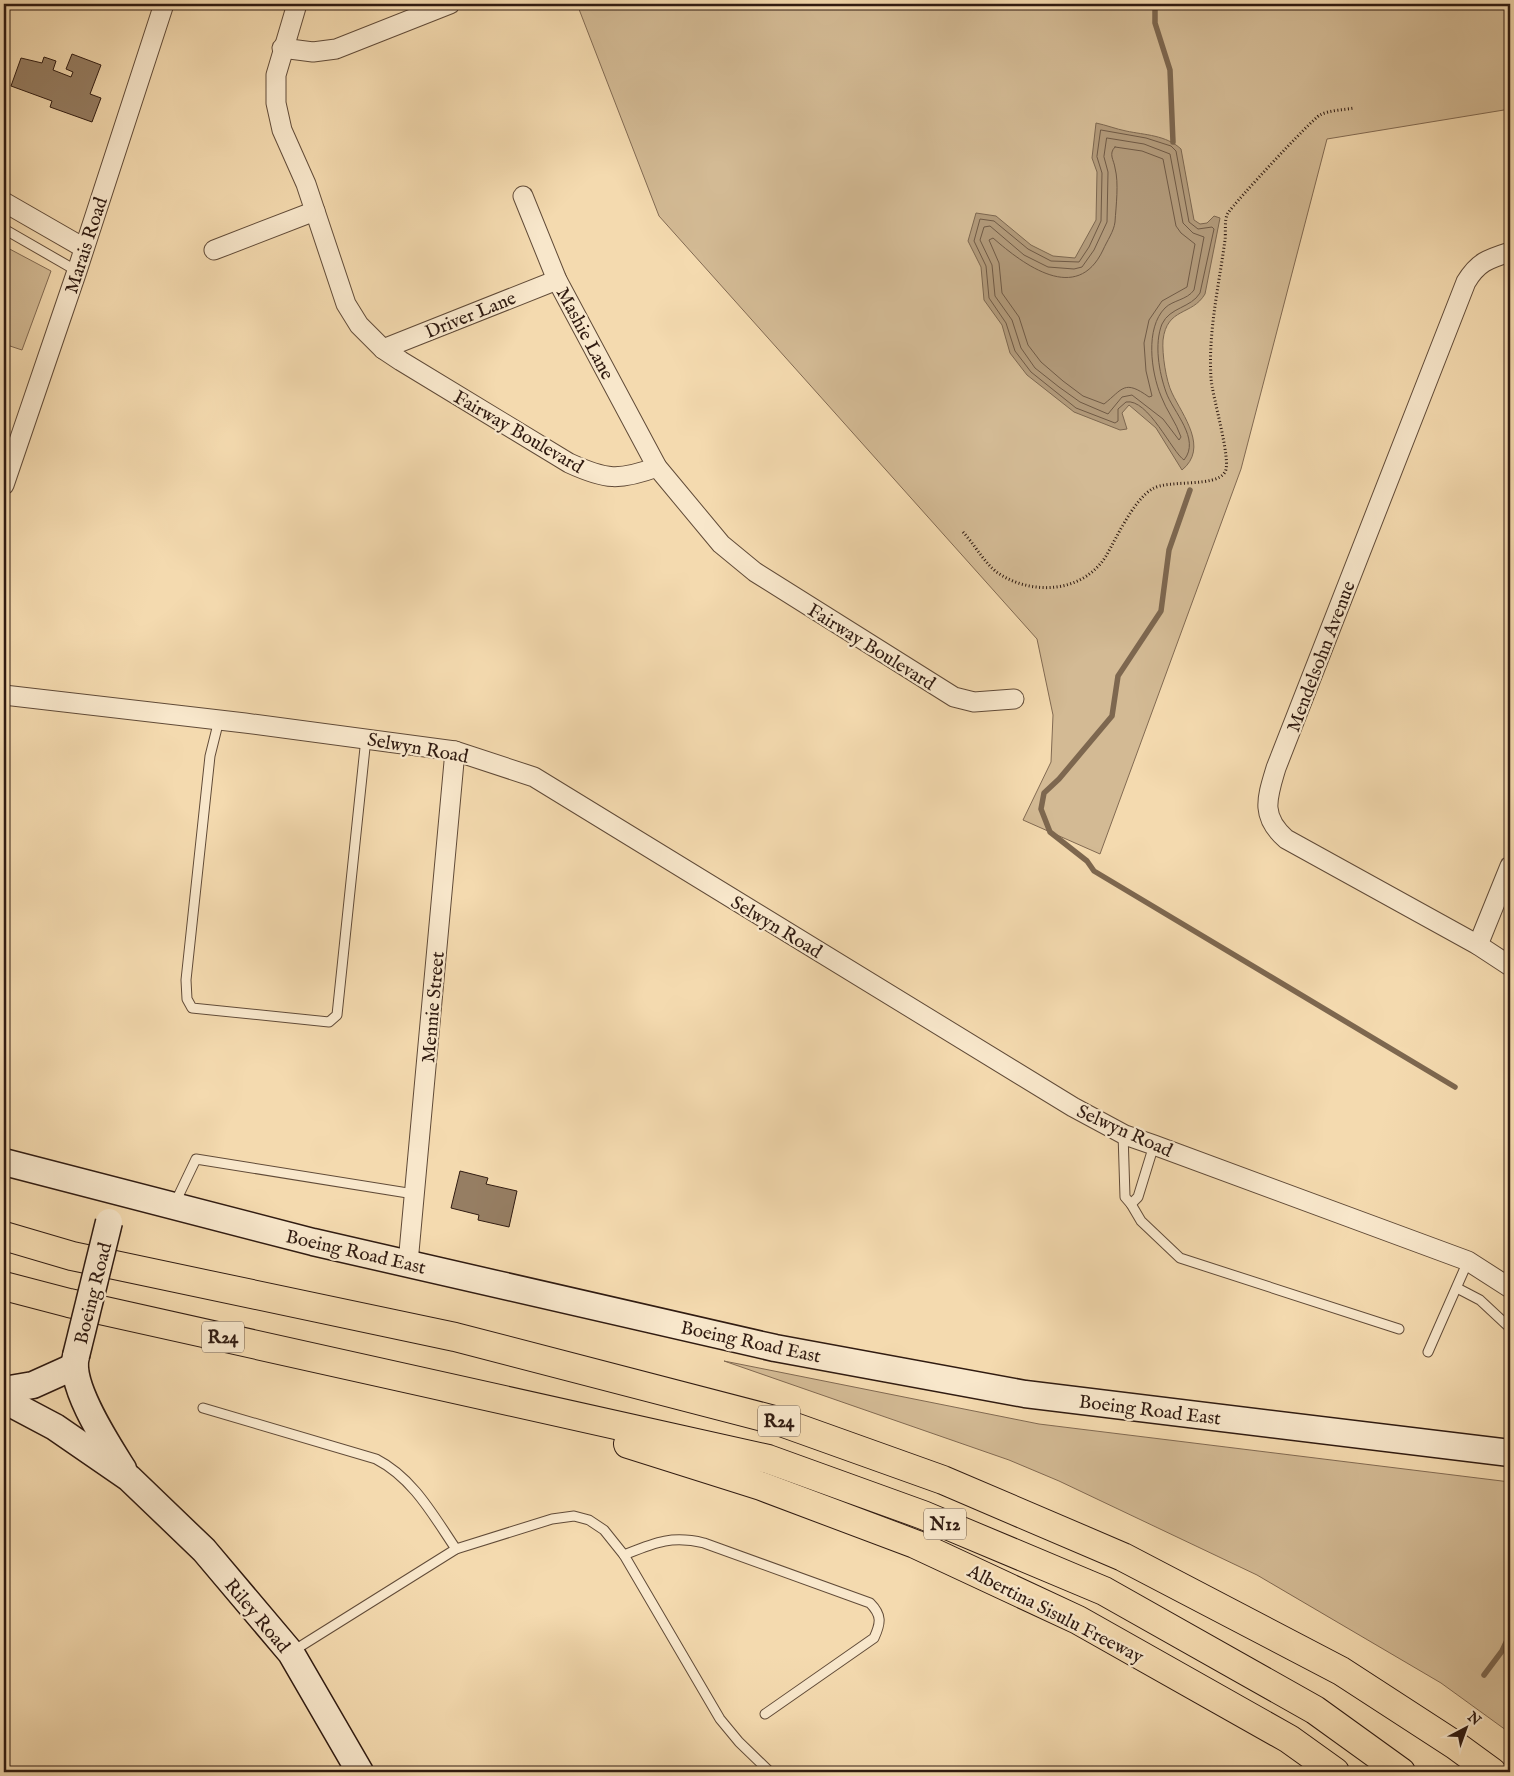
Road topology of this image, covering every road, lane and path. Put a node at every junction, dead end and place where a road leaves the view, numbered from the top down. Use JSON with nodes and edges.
{"nodes":[{"id":1,"x":164,"y":4,"type":"edge"},
{"id":2,"x":297,"y":4,"type":"edge"},
{"id":3,"x":450,"y":4,"type":"edge"},
{"id":4,"x":282,"y":48,"type":"junction"},
{"id":5,"x":1354,"y":108,"type":"dead end"},
{"id":6,"x":523,"y":196,"type":"dead end"},
{"id":7,"x":4,"y":202,"type":"edge"},
{"id":8,"x":315,"y":211,"type":"junction"},
{"id":9,"x":4,"y":229,"type":"edge"},
{"id":10,"x":84,"y":248,"type":"junction"},
{"id":11,"x":214,"y":250,"type":"dead end"},
{"id":12,"x":1510,"y":252,"type":"edge"},
{"id":13,"x":77,"y":271,"type":"junction"},
{"id":14,"x":557,"y":280,"type":"junction"},
{"id":15,"x":383,"y":349,"type":"junction"},
{"id":16,"x":658,"y":467,"type":"junction"},
{"id":17,"x":4,"y":485,"type":"edge"},
{"id":18,"x":963,"y":532,"type":"dead end"},
{"id":19,"x":4,"y":695,"type":"edge"},
{"id":20,"x":1014,"y":699,"type":"dead end"},
{"id":21,"x":219,"y":720,"type":"junction"},
{"id":22,"x":366,"y":738,"type":"junction"},
{"id":23,"x":456,"y":750,"type":"junction"},
{"id":24,"x":1510,"y":866,"type":"edge"},
{"id":25,"x":1478,"y":945,"type":"junction"},
{"id":26,"x":1510,"y":966,"type":"edge"},
{"id":27,"x":1123,"y":1133,"type":"junction"},
{"id":28,"x":1154,"y":1146,"type":"junction"},
{"id":29,"x":4,"y":1162,"type":"edge"},
{"id":30,"x":84,"y":1185,"type":"junction"},
{"id":31,"x":414,"y":1194,"type":"junction"},
{"id":32,"x":1132,"y":1204,"type":"junction"},
{"id":33,"x":174,"y":1206,"type":"junction"},
{"id":34,"x":109,"y":1220,"type":"junction"},
{"id":35,"x":245,"y":1224,"type":"junction"},
{"id":36,"x":4,"y":1236,"type":"edge"},
{"id":37,"x":1468,"y":1261,"type":"junction"},
{"id":38,"x":408,"y":1263,"type":"junction"},
{"id":39,"x":4,"y":1286,"type":"edge"},
{"id":40,"x":1457,"y":1288,"type":"junction"},
{"id":41,"x":1510,"y":1288,"type":"edge"},
{"id":42,"x":1510,"y":1328,"type":"edge"},
{"id":43,"x":1399,"y":1329,"type":"dead end"},
{"id":44,"x":1428,"y":1352,"type":"dead end"},
{"id":45,"x":74,"y":1362,"type":"junction"},
{"id":46,"x":442,"y":1386,"type":"junction"},
{"id":47,"x":4,"y":1390,"type":"edge"},
{"id":48,"x":4,"y":1400,"type":"edge"},
{"id":49,"x":204,"y":1408,"type":"dead end"},
{"id":50,"x":1510,"y":1453,"type":"edge"},
{"id":51,"x":129,"y":1478,"type":"junction"},
{"id":52,"x":456,"y":1549,"type":"junction"},
{"id":53,"x":624,"y":1555,"type":"junction"},
{"id":54,"x":290,"y":1653,"type":"junction"},
{"id":55,"x":766,"y":1714,"type":"dead end"},
{"id":56,"x":360,"y":1772,"type":"edge"},
{"id":57,"x":770,"y":1772,"type":"edge"},
{"id":58,"x":1335,"y":1772,"type":"edge"},
{"id":59,"x":1402,"y":1772,"type":"edge"},
{"id":60,"x":1492,"y":1772,"type":"edge"}],
"edges":[{"from":1,"to":10,"type":"street","name":"Marais Road"},
{"from":2,"to":4,"type":"street","name":"Fairway Boulevard"},
{"from":3,"to":4,"type":"street"},
{"from":4,"to":8,"type":"street","name":"Fairway Boulevard"},
{"from":5,"to":18,"type":"path"},
{"from":6,"to":14,"type":"street","name":"Mashie Lane"},
{"from":7,"to":10,"type":"street"},
{"from":8,"to":11,"type":"street"},
{"from":8,"to":15,"type":"street","name":"Fairway Boulevard"},
{"from":9,"to":13,"type":"lane"},
{"from":10,"to":13,"type":"street","name":"Marais Road"},
{"from":12,"to":25,"type":"street","name":"Mendelsohn Avenue"},
{"from":13,"to":17,"type":"street","name":"Marais Road"},
{"from":14,"to":15,"type":"street","name":"Driver Lane"},
{"from":14,"to":16,"type":"street","name":"Mashie Lane"},
{"from":15,"to":16,"type":"street","name":"Fairway Boulevard"},
{"from":16,"to":20,"type":"street","name":"Fairway Boulevard"},
{"from":19,"to":21,"type":"street","name":"Selwyn Road"},
{"from":21,"to":22,"type":"street","name":"Selwyn Road"},
{"from":21,"to":22,"type":"lane"},
{"from":22,"to":23,"type":"street","name":"Selwyn Road"},
{"from":23,"to":27,"type":"street","name":"Selwyn Road"},
{"from":23,"to":31,"type":"street","name":"Mennie Street"},
{"from":24,"to":25,"type":"street"},
{"from":25,"to":26,"type":"street","name":"Mendelsohn Avenue"},
{"from":27,"to":28,"type":"street","name":"Selwyn Road"},
{"from":27,"to":32,"type":"lane"},
{"from":28,"to":32,"type":"lane"},
{"from":28,"to":37,"type":"street","name":"Selwyn Road"},
{"from":29,"to":30,"type":"main road","name":"Boeing Road East"},
{"from":30,"to":33,"type":"main road","name":"Boeing Road East"},
{"from":30,"to":34,"type":"main road","name":"Boeing Road"},
{"from":31,"to":33,"type":"lane"},
{"from":31,"to":38,"type":"street","name":"Mennie Street"},
{"from":32,"to":43,"type":"lane"},
{"from":33,"to":35,"type":"main road","name":"Boeing Road East"},
{"from":34,"to":35,"type":"main road","name":"Boeing Road"},
{"from":34,"to":45,"type":"main road","name":"Boeing Road","bridge":true},
{"from":35,"to":38,"type":"main road","name":"Boeing Road East"},
{"from":36,"to":60,"type":"highway","number":"R24"},
{"from":37,"to":40,"type":"lane"},
{"from":37,"to":41,"type":"street","name":"Selwyn Road"},
{"from":38,"to":50,"type":"main road","name":"Boeing Road East"},
{"from":39,"to":46,"type":"highway","number":"R24"},
{"from":40,"to":42,"type":"lane"},
{"from":40,"to":44,"type":"lane"},
{"from":45,"to":47,"type":"main road","name":"Boeing Road"},
{"from":45,"to":51,"type":"main road","name":"Boeing Road"},
{"from":46,"to":58,"type":"highway","name":"Albertina Sisulu Freeway","number":"R24"},
{"from":46,"to":59,"type":"highway","number":"N12"},
{"from":48,"to":51,"type":"main road"},
{"from":49,"to":52,"type":"lane"},
{"from":51,"to":54,"type":"main road","name":"Riley Road"},
{"from":52,"to":53,"type":"lane"},
{"from":52,"to":54,"type":"lane"},
{"from":53,"to":55,"type":"lane"},
{"from":53,"to":57,"type":"lane"},
{"from":54,"to":56,"type":"main road","name":"Riley Road"}]}
